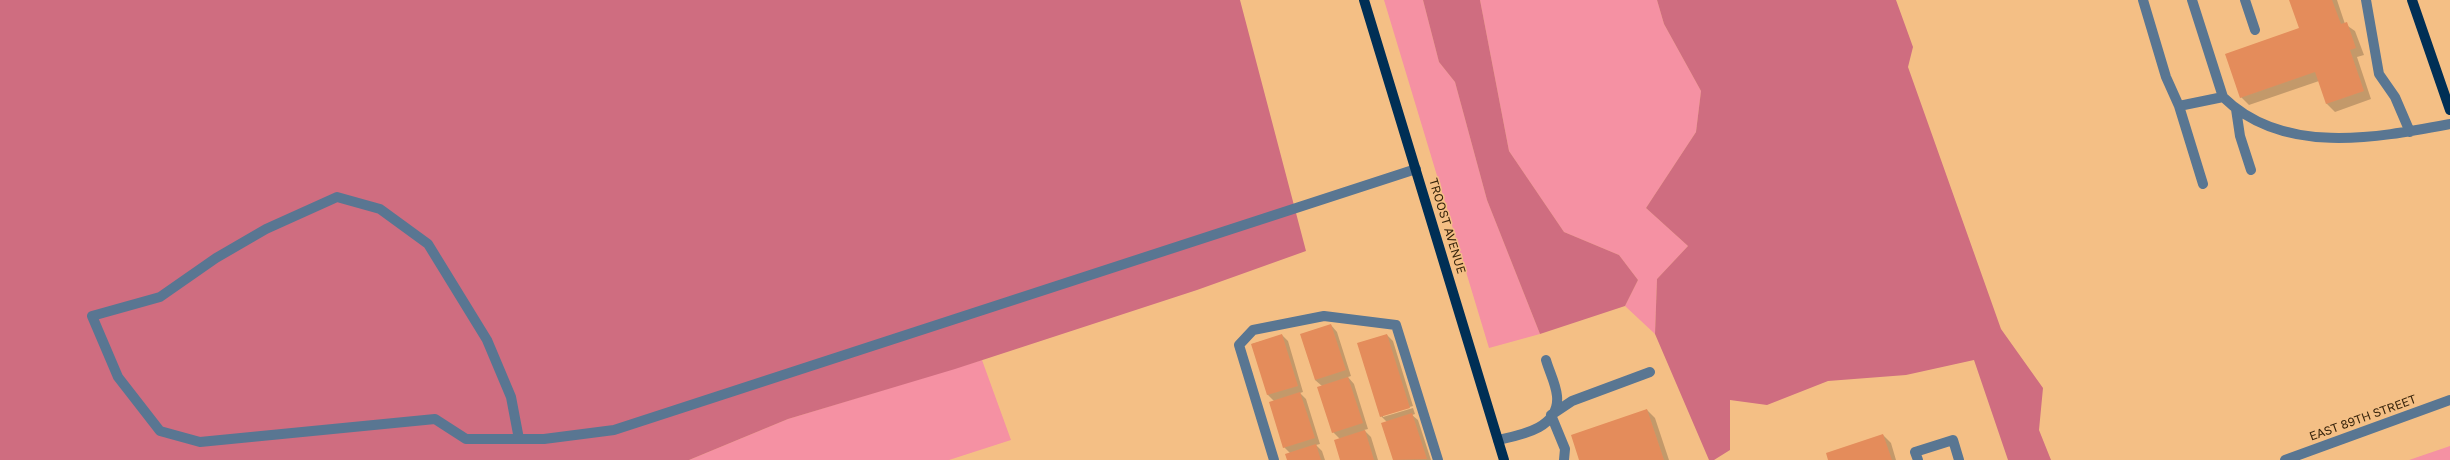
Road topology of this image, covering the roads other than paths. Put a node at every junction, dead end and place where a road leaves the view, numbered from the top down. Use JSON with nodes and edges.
{"nodes":[{"id":1,"x":1364,"y":0,"type":"edge"},
{"id":2,"x":2143,"y":0,"type":"edge"},
{"id":3,"x":2192,"y":0,"type":"edge"},
{"id":4,"x":2245,"y":0,"type":"edge"},
{"id":5,"x":2366,"y":0,"type":"edge"},
{"id":6,"x":2412,"y":0,"type":"edge"},
{"id":7,"x":2255,"y":30,"type":"dead end"},
{"id":8,"x":2223,"y":97,"type":"junction"},
{"id":9,"x":2179,"y":106,"type":"junction"},
{"id":10,"x":2236,"y":109,"type":"junction"},
{"id":11,"x":2450,"y":110,"type":"edge"},
{"id":12,"x":2450,"y":124,"type":"edge"},
{"id":13,"x":2410,"y":132,"type":"junction"},
{"id":14,"x":1416,"y":169,"type":"junction"},
{"id":15,"x":2252,"y":170,"type":"dead end"},
{"id":16,"x":2203,"y":184,"type":"dead end"},
{"id":17,"x":1546,"y":360,"type":"dead end"},
{"id":18,"x":1650,"y":372,"type":"dead end"},
{"id":19,"x":2450,"y":400,"type":"edge"},
{"id":20,"x":1551,"y":415,"type":"junction"},
{"id":21,"x":519,"y":439,"type":"junction"},
{"id":22,"x":1498,"y":440,"type":"junction"},
{"id":23,"x":1274,"y":460,"type":"edge"},
{"id":24,"x":1438,"y":460,"type":"edge"},
{"id":25,"x":1504,"y":460,"type":"edge"},
{"id":26,"x":1564,"y":460,"type":"edge"},
{"id":27,"x":1918,"y":460,"type":"edge"},
{"id":28,"x":1959,"y":460,"type":"edge"},
{"id":29,"x":2286,"y":460,"type":"edge"}],
"edges":[{"from":1,"to":14,"type":"main road","name":"TROOST AVENUE"},
{"from":2,"to":9,"type":"street"},
{"from":3,"to":8,"type":"street"},
{"from":4,"to":7,"type":"street"},
{"from":5,"to":13,"type":"street"},
{"from":6,"to":11,"type":"main road"},
{"from":8,"to":9,"type":"street"},
{"from":8,"to":10,"type":"street"},
{"from":9,"to":16,"type":"street"},
{"from":10,"to":13,"type":"street"},
{"from":10,"to":15,"type":"street"},
{"from":12,"to":13,"type":"street"},
{"from":14,"to":21,"type":"street"},
{"from":14,"to":22,"type":"main road","name":"TROOST AVENUE"},
{"from":17,"to":20,"type":"street"},
{"from":18,"to":20,"type":"street"},
{"from":19,"to":29,"type":"street","name":"EAST 89TH STREET"},
{"from":20,"to":22,"type":"street"},
{"from":20,"to":26,"type":"street"},
{"from":21,"to":21,"type":"street"},
{"from":22,"to":25,"type":"main road","name":"TROOST AVENUE"},
{"from":23,"to":24,"type":"street"},
{"from":27,"to":28,"type":"street"}]}
